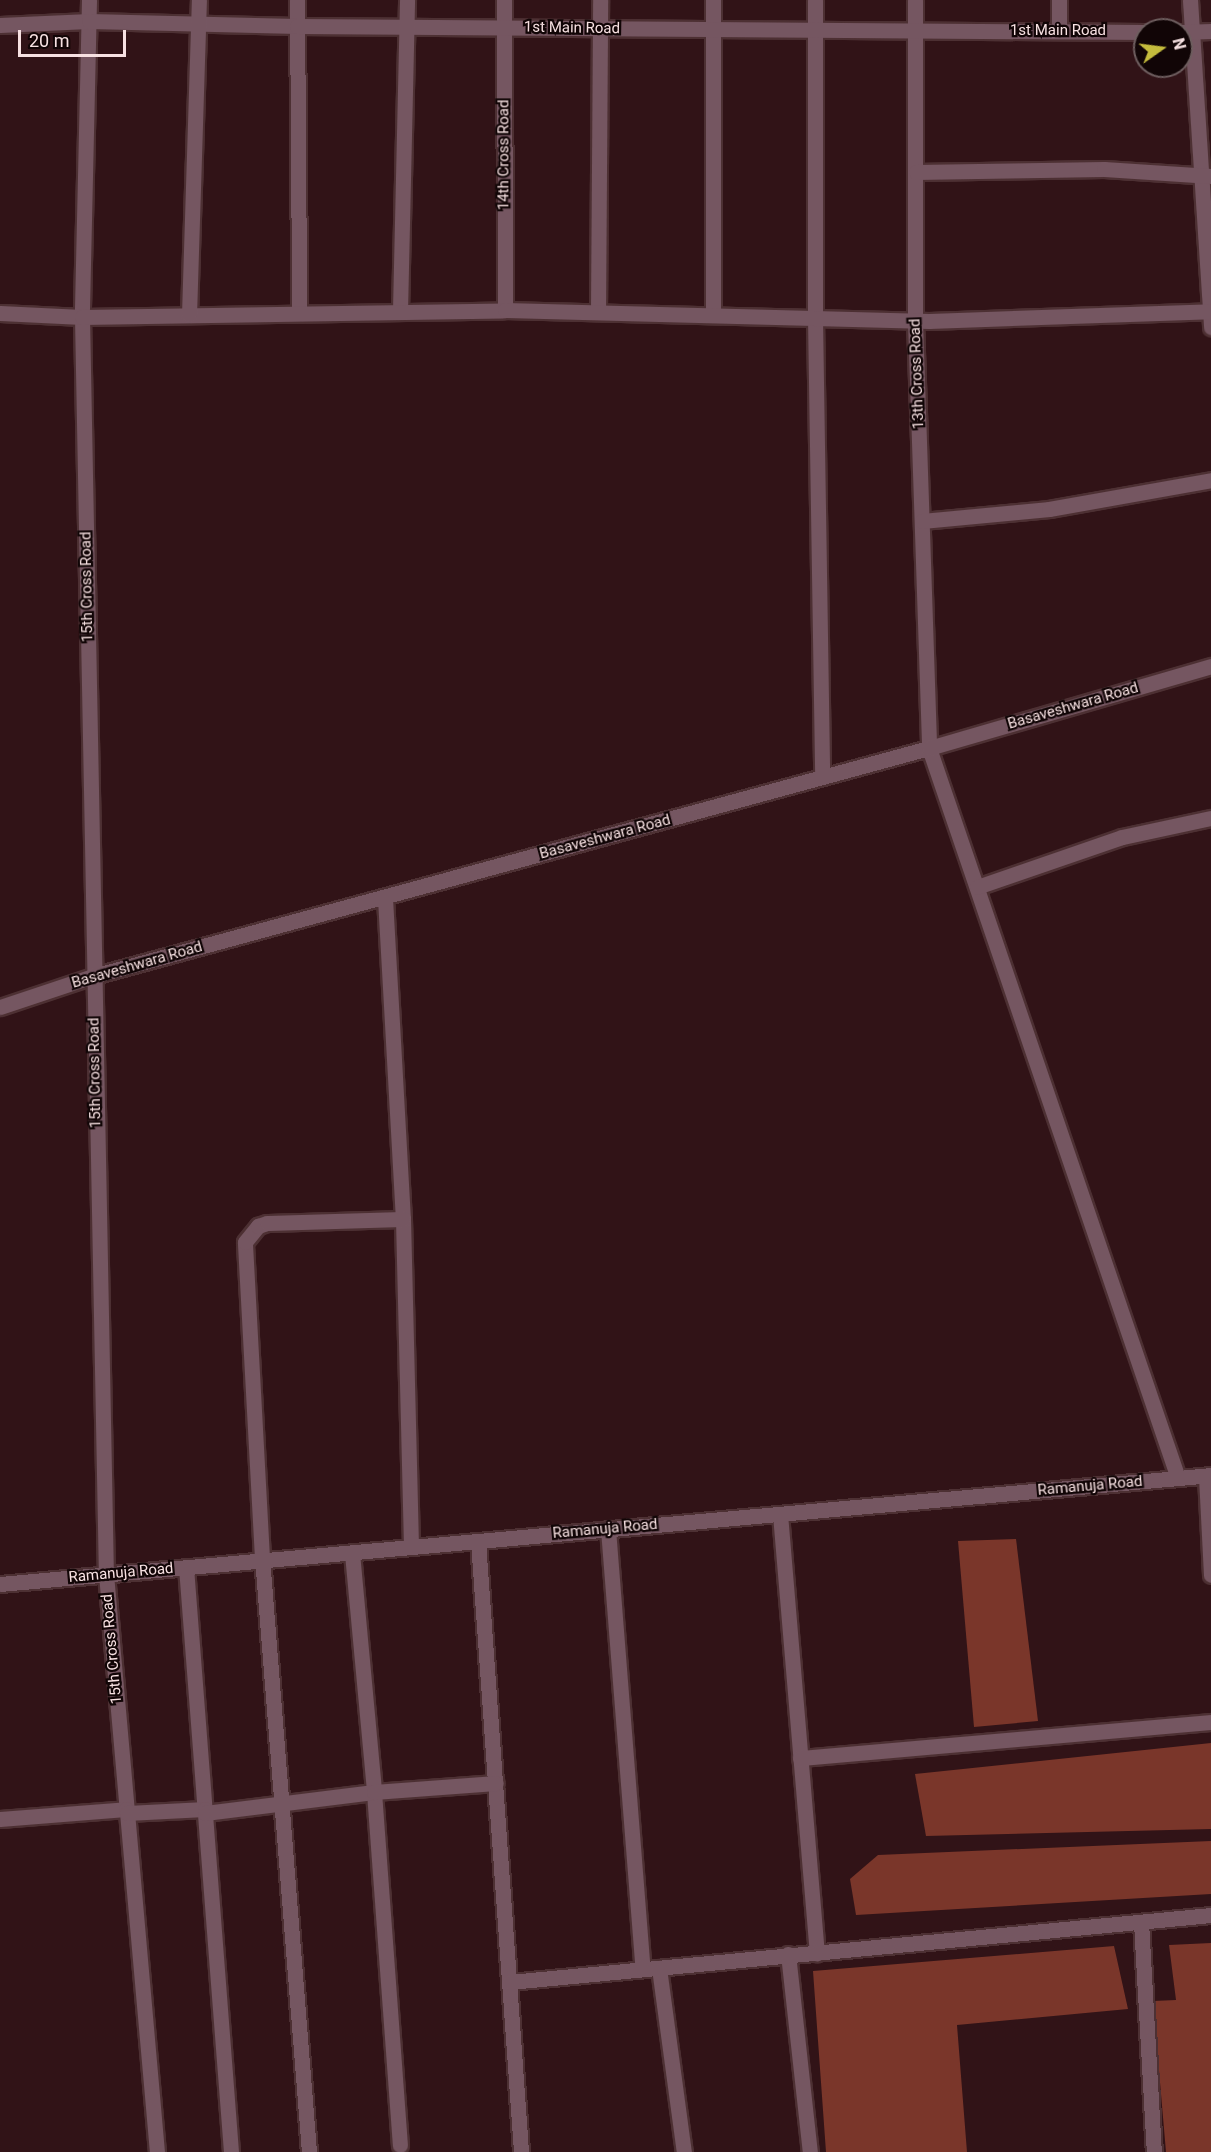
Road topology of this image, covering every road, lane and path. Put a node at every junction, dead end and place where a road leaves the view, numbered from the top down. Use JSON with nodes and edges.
{"nodes":[{"id":1,"x":89,"y":0,"type":"edge"},
{"id":2,"x":199,"y":0,"type":"edge"},
{"id":3,"x":297,"y":0,"type":"edge"},
{"id":4,"x":407,"y":0,"type":"edge"},
{"id":5,"x":504,"y":0,"type":"edge"},
{"id":6,"x":600,"y":0,"type":"edge"},
{"id":7,"x":713,"y":0,"type":"edge"},
{"id":8,"x":815,"y":0,"type":"edge"},
{"id":9,"x":915,"y":0,"type":"edge"},
{"id":10,"x":1059,"y":0,"type":"edge"},
{"id":11,"x":1190,"y":0,"type":"edge"},
{"id":12,"x":1188,"y":18,"type":"edge"},
{"id":13,"x":89,"y":21,"type":"junction"},
{"id":14,"x":199,"y":24,"type":"junction"},
{"id":15,"x":0,"y":25,"type":"edge"},
{"id":16,"x":297,"y":26,"type":"junction"},
{"id":17,"x":407,"y":26,"type":"junction"},
{"id":18,"x":504,"y":27,"type":"junction"},
{"id":19,"x":600,"y":28,"type":"junction"},
{"id":20,"x":713,"y":29,"type":"junction"},
{"id":21,"x":814,"y":31,"type":"junction"},
{"id":22,"x":915,"y":31,"type":"junction"},
{"id":23,"x":1059,"y":31,"type":"junction"},
{"id":24,"x":1211,"y":31,"type":"edge"},
{"id":25,"x":1133,"y":32,"type":"edge"},
{"id":26,"x":1193,"y":32,"type":"edge"},
{"id":27,"x":1192,"y":78,"type":"edge"},
{"id":28,"x":916,"y":172,"type":"junction"},
{"id":29,"x":1205,"y":176,"type":"edge"},
{"id":30,"x":505,"y":310,"type":"junction"},
{"id":31,"x":1210,"y":310,"type":"edge"},
{"id":32,"x":400,"y":311,"type":"junction"},
{"id":33,"x":299,"y":312,"type":"junction"},
{"id":34,"x":598,"y":312,"type":"junction"},
{"id":35,"x":0,"y":313,"type":"edge"},
{"id":36,"x":189,"y":315,"type":"junction"},
{"id":37,"x":713,"y":315,"type":"junction"},
{"id":38,"x":82,"y":317,"type":"junction"},
{"id":39,"x":814,"y":318,"type":"junction"},
{"id":40,"x":915,"y":321,"type":"junction"},
{"id":41,"x":1211,"y":327,"type":"edge"},
{"id":42,"x":1211,"y":480,"type":"edge"},
{"id":43,"x":922,"y":521,"type":"junction"},
{"id":44,"x":1211,"y":666,"type":"edge"},
{"id":45,"x":929,"y":748,"type":"junction"},
{"id":46,"x":822,"y":777,"type":"junction"},
{"id":47,"x":1211,"y":818,"type":"edge"},
{"id":48,"x":977,"y":887,"type":"junction"},
{"id":49,"x":385,"y":898,"type":"junction"},
{"id":50,"x":93,"y":976,"type":"junction"},
{"id":51,"x":0,"y":1007,"type":"edge"},
{"id":52,"x":403,"y":1219,"type":"junction"},
{"id":53,"x":1208,"y":1475,"type":"edge"},
{"id":54,"x":1178,"y":1478,"type":"junction"},
{"id":55,"x":780,"y":1514,"type":"junction"},
{"id":56,"x":608,"y":1529,"type":"junction"},
{"id":57,"x":478,"y":1541,"type":"junction"},
{"id":58,"x":411,"y":1547,"type":"junction"},
{"id":59,"x":352,"y":1553,"type":"junction"},
{"id":60,"x":261,"y":1558,"type":"junction"},
{"id":61,"x":186,"y":1567,"type":"junction"},
{"id":62,"x":106,"y":1574,"type":"junction"},
{"id":63,"x":1211,"y":1575,"type":"edge"},
{"id":64,"x":0,"y":1584,"type":"edge"},
{"id":65,"x":1211,"y":1722,"type":"edge"},
{"id":66,"x":800,"y":1758,"type":"junction"},
{"id":67,"x":496,"y":1783,"type":"junction"},
{"id":68,"x":374,"y":1792,"type":"junction"},
{"id":69,"x":281,"y":1804,"type":"junction"},
{"id":70,"x":126,"y":1809,"type":"junction"},
{"id":71,"x":205,"y":1809,"type":"junction"},
{"id":72,"x":0,"y":1819,"type":"edge"},
{"id":73,"x":1211,"y":1915,"type":"edge"},
{"id":74,"x":1141,"y":1922,"type":"junction"},
{"id":75,"x":817,"y":1953,"type":"junction"},
{"id":76,"x":788,"y":1954,"type":"junction"},
{"id":77,"x":659,"y":1968,"type":"junction"},
{"id":78,"x":643,"y":1970,"type":"junction"},
{"id":79,"x":510,"y":1982,"type":"junction"},
{"id":80,"x":400,"y":2145,"type":"dead end"},
{"id":81,"x":156,"y":2148,"type":"edge"},
{"id":82,"x":231,"y":2152,"type":"edge"},
{"id":83,"x":309,"y":2152,"type":"edge"},
{"id":84,"x":521,"y":2152,"type":"edge"},
{"id":85,"x":684,"y":2152,"type":"edge"},
{"id":86,"x":810,"y":2152,"type":"edge"},
{"id":87,"x":1154,"y":2152,"type":"edge"}],
"edges":[{"from":1,"to":13,"type":"street","name":"15th Cross Road"},
{"from":2,"to":14,"type":"street"},
{"from":3,"to":16,"type":"street"},
{"from":4,"to":17,"type":"street"},
{"from":5,"to":18,"type":"street","name":"14th Cross Road"},
{"from":6,"to":19,"type":"street"},
{"from":7,"to":20,"type":"street"},
{"from":8,"to":21,"type":"street"},
{"from":9,"to":22,"type":"street","name":"13th Cross Road"},
{"from":10,"to":23,"type":"street"},
{"from":11,"to":12,"type":"street"},
{"from":13,"to":14,"type":"street","name":"1st Main Road"},
{"from":13,"to":15,"type":"street","name":"1st Main Road"},
{"from":13,"to":38,"type":"street","name":"15th Cross Road"},
{"from":14,"to":16,"type":"street","name":"1st Main Road"},
{"from":14,"to":36,"type":"street"},
{"from":16,"to":17,"type":"street","name":"1st Main Road"},
{"from":16,"to":33,"type":"street"},
{"from":17,"to":18,"type":"street","name":"1st Main Road"},
{"from":17,"to":32,"type":"street"},
{"from":18,"to":19,"type":"street","name":"1st Main Road"},
{"from":18,"to":30,"type":"street","name":"14th Cross Road"},
{"from":19,"to":20,"type":"street","name":"1st Main Road"},
{"from":19,"to":34,"type":"street"},
{"from":20,"to":21,"type":"street","name":"1st Main Road"},
{"from":20,"to":37,"type":"street"},
{"from":21,"to":22,"type":"street","name":"1st Main Road"},
{"from":21,"to":39,"type":"street"},
{"from":22,"to":23,"type":"street","name":"1st Main Road"},
{"from":22,"to":28,"type":"street","name":"13th Cross Road"},
{"from":23,"to":25,"type":"street","name":"1st Main Road"},
{"from":24,"to":26,"type":"street"},
{"from":27,"to":29,"type":"street"},
{"from":28,"to":29,"type":"street"},
{"from":28,"to":40,"type":"street","name":"13th Cross Road"},
{"from":29,"to":31,"type":"street"},
{"from":30,"to":32,"type":"street"},
{"from":30,"to":34,"type":"street"},
{"from":31,"to":40,"type":"street"},
{"from":31,"to":41,"type":"street"},
{"from":32,"to":33,"type":"street"},
{"from":33,"to":36,"type":"street"},
{"from":34,"to":37,"type":"street"},
{"from":35,"to":38,"type":"street"},
{"from":36,"to":38,"type":"street"},
{"from":37,"to":39,"type":"street"},
{"from":38,"to":50,"type":"street","name":"15th Cross Road"},
{"from":39,"to":40,"type":"street"},
{"from":39,"to":46,"type":"street"},
{"from":40,"to":43,"type":"street","name":"13th Cross Road"},
{"from":42,"to":43,"type":"street"},
{"from":43,"to":45,"type":"street","name":"13th Cross Road"},
{"from":44,"to":45,"type":"street","name":"Basaveshwara Road"},
{"from":45,"to":46,"type":"street","name":"Basaveshwara Road"},
{"from":45,"to":48,"type":"street","name":"13th Cross Road"},
{"from":46,"to":49,"type":"street","name":"Basaveshwara Road"},
{"from":47,"to":48,"type":"street"},
{"from":48,"to":54,"type":"street","name":"13th Cross Road"},
{"from":49,"to":50,"type":"street","name":"Basaveshwara Road"},
{"from":49,"to":52,"type":"street"},
{"from":50,"to":51,"type":"street","name":"Basaveshwara Road"},
{"from":50,"to":62,"type":"street","name":"15th Cross Road"},
{"from":52,"to":58,"type":"street"},
{"from":52,"to":60,"type":"street"},
{"from":53,"to":54,"type":"street","name":"Ramanuja Road"},
{"from":53,"to":63,"type":"street"},
{"from":54,"to":55,"type":"street","name":"Ramanuja Road"},
{"from":55,"to":56,"type":"street","name":"Ramanuja Road"},
{"from":55,"to":66,"type":"street"},
{"from":56,"to":57,"type":"street","name":"Ramanuja Road"},
{"from":56,"to":78,"type":"street"},
{"from":57,"to":58,"type":"street","name":"Ramanuja Road"},
{"from":57,"to":67,"type":"street"},
{"from":58,"to":59,"type":"street","name":"Ramanuja Road"},
{"from":59,"to":60,"type":"street","name":"Ramanuja Road"},
{"from":59,"to":68,"type":"street"},
{"from":60,"to":61,"type":"street","name":"Ramanuja Road"},
{"from":60,"to":69,"type":"street"},
{"from":61,"to":62,"type":"street","name":"Ramanuja Road"},
{"from":61,"to":71,"type":"street"},
{"from":62,"to":64,"type":"street","name":"Ramanuja Road"},
{"from":62,"to":70,"type":"street","name":"15th Cross Road"},
{"from":65,"to":66,"type":"street"},
{"from":66,"to":75,"type":"street"},
{"from":67,"to":68,"type":"street"},
{"from":67,"to":79,"type":"street"},
{"from":68,"to":69,"type":"street"},
{"from":68,"to":80,"type":"street"},
{"from":69,"to":71,"type":"street"},
{"from":69,"to":83,"type":"street"},
{"from":70,"to":71,"type":"street"},
{"from":70,"to":72,"type":"street"},
{"from":70,"to":81,"type":"street","name":"15th Cross Road"},
{"from":71,"to":82,"type":"street"},
{"from":73,"to":74,"type":"street"},
{"from":74,"to":75,"type":"street"},
{"from":74,"to":87,"type":"street"},
{"from":75,"to":76,"type":"street"},
{"from":76,"to":77,"type":"street"},
{"from":76,"to":86,"type":"street"},
{"from":77,"to":78,"type":"street"},
{"from":77,"to":85,"type":"street"},
{"from":78,"to":79,"type":"street"},
{"from":79,"to":84,"type":"street"}]}
